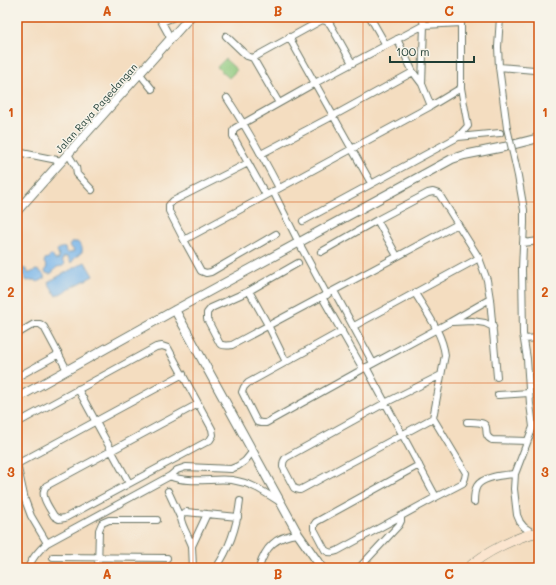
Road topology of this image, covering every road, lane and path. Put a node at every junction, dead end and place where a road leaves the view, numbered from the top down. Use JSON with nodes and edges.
{"nodes":[{"id":1,"x":19,"y":17,"type":"edge"},
{"id":2,"x":174,"y":17,"type":"edge"},
{"id":3,"x":190,"y":17,"type":"edge"},
{"id":4,"x":370,"y":17,"type":"edge"},
{"id":5,"x":422,"y":17,"type":"edge"},
{"id":6,"x":500,"y":17,"type":"edge"},
{"id":7,"x":160,"y":20,"type":"edge"},
{"id":8,"x":461,"y":20,"type":"edge"},
{"id":9,"x":17,"y":21,"type":"edge"},
{"id":10,"x":424,"y":25,"type":"junction"},
{"id":11,"x":226,"y":36,"type":"dead end"},
{"id":12,"x":290,"y":38,"type":"junction"},
{"id":13,"x":171,"y":39,"type":"junction"},
{"id":14,"x":397,"y":40,"type":"junction"},
{"id":15,"x":386,"y":45,"type":"junction"},
{"id":16,"x":252,"y":58,"type":"junction"},
{"id":17,"x":352,"y":63,"type":"junction"},
{"id":18,"x":499,"y":67,"type":"junction"},
{"id":19,"x":534,"y":70,"type":"dead end"},
{"id":20,"x":413,"y":72,"type":"junction"},
{"id":21,"x":140,"y":74,"type":"junction"},
{"id":22,"x":315,"y":83,"type":"junction"},
{"id":23,"x":422,"y":84,"type":"junction"},
{"id":24,"x":461,"y":88,"type":"junction"},
{"id":25,"x":152,"y":89,"type":"dead end"},
{"id":26,"x":227,"y":98,"type":"dead end"},
{"id":27,"x":279,"y":103,"type":"junction"},
{"id":28,"x":431,"y":106,"type":"junction"},
{"id":29,"x":333,"y":116,"type":"junction"},
{"id":30,"x":244,"y":123,"type":"junction"},
{"id":31,"x":500,"y":133,"type":"dead end"},
{"id":32,"x":458,"y":137,"type":"junction"},
{"id":33,"x":539,"y":138,"type":"edge"},
{"id":34,"x":351,"y":148,"type":"junction"},
{"id":35,"x":17,"y":152,"type":"edge"},
{"id":36,"x":68,"y":154,"type":"junction"},
{"id":37,"x":261,"y":154,"type":"junction"},
{"id":38,"x":62,"y":161,"type":"junction"},
{"id":39,"x":248,"y":163,"type":"junction"},
{"id":40,"x":371,"y":183,"type":"junction"},
{"id":41,"x":279,"y":188,"type":"junction"},
{"id":42,"x":92,"y":190,"type":"dead end"},
{"id":43,"x":273,"y":191,"type":"junction"},
{"id":44,"x":266,"y":195,"type":"junction"},
{"id":45,"x":17,"y":211,"type":"edge"},
{"id":46,"x":377,"y":220,"type":"junction"},
{"id":47,"x":303,"y":221,"type":"dead end"},
{"id":48,"x":458,"y":224,"type":"junction"},
{"id":49,"x":276,"y":234,"type":"dead end"},
{"id":50,"x":184,"y":240,"type":"junction"},
{"id":51,"x":539,"y":241,"type":"edge"},
{"id":52,"x":523,"y":243,"type":"junction"},
{"id":53,"x":299,"y":244,"type":"junction"},
{"id":54,"x":322,"y":252,"type":"dead end"},
{"id":55,"x":397,"y":256,"type":"junction"},
{"id":56,"x":479,"y":258,"type":"junction"},
{"id":57,"x":298,"y":263,"type":"dead end"},
{"id":58,"x":249,"y":291,"type":"junction"},
{"id":59,"x":334,"y":291,"type":"junction"},
{"id":60,"x":415,"y":292,"type":"junction"},
{"id":61,"x":325,"y":296,"type":"junction"},
{"id":62,"x":490,"y":300,"type":"junction"},
{"id":63,"x":175,"y":310,"type":"junction"},
{"id":64,"x":450,"y":322,"type":"junction"},
{"id":65,"x":268,"y":325,"type":"junction"},
{"id":66,"x":354,"y":326,"type":"junction"},
{"id":67,"x":493,"y":327,"type":"junction"},
{"id":68,"x":436,"y":330,"type":"junction"},
{"id":69,"x":342,"y":331,"type":"junction"},
{"id":70,"x":17,"y":334,"type":"edge"},
{"id":71,"x":539,"y":338,"type":"edge"},
{"id":72,"x":524,"y":339,"type":"junction"},
{"id":73,"x":59,"y":354,"type":"junction"},
{"id":74,"x":286,"y":362,"type":"junction"},
{"id":75,"x":373,"y":363,"type":"junction"},
{"id":76,"x":364,"y":368,"type":"junction"},
{"id":77,"x":67,"y":370,"type":"junction"},
{"id":78,"x":182,"y":374,"type":"junction"},
{"id":79,"x":441,"y":375,"type":"junction"},
{"id":80,"x":17,"y":377,"type":"edge"},
{"id":81,"x":497,"y":377,"type":"dead end"},
{"id":82,"x":78,"y":389,"type":"junction"},
{"id":83,"x":529,"y":393,"type":"junction"},
{"id":84,"x":498,"y":395,"type":"dead end"},
{"id":85,"x":17,"y":398,"type":"edge"},
{"id":86,"x":385,"y":403,"type":"junction"},
{"id":87,"x":198,"y":404,"type":"junction"},
{"id":88,"x":433,"y":418,"type":"junction"},
{"id":89,"x":95,"y":421,"type":"junction"},
{"id":90,"x":17,"y":422,"type":"edge"},
{"id":91,"x":468,"y":422,"type":"dead end"},
{"id":92,"x":402,"y":434,"type":"junction"},
{"id":93,"x":527,"y":441,"type":"junction"},
{"id":94,"x":111,"y":451,"type":"junction"},
{"id":95,"x":253,"y":451,"type":"junction"},
{"id":96,"x":17,"y":464,"type":"edge"},
{"id":97,"x":418,"y":465,"type":"junction"},
{"id":98,"x":230,"y":469,"type":"junction"},
{"id":99,"x":515,"y":474,"type":"junction"},
{"id":100,"x":170,"y":476,"type":"junction"},
{"id":101,"x":231,"y":480,"type":"junction"},
{"id":102,"x":129,"y":483,"type":"junction"},
{"id":103,"x":168,"y":491,"type":"dead end"},
{"id":104,"x":436,"y":497,"type":"junction"},
{"id":105,"x":240,"y":502,"type":"dead end"},
{"id":106,"x":474,"y":502,"type":"dead end"},
{"id":107,"x":282,"y":503,"type":"junction"},
{"id":108,"x":207,"y":514,"type":"junction"},
{"id":109,"x":401,"y":516,"type":"junction"},
{"id":110,"x":238,"y":517,"type":"junction"},
{"id":111,"x":157,"y":520,"type":"dead end"},
{"id":112,"x":181,"y":521,"type":"junction"},
{"id":113,"x":536,"y":533,"type":"edge"},
{"id":114,"x":298,"y":534,"type":"junction"},
{"id":115,"x":47,"y":543,"type":"junction"},
{"id":116,"x":192,"y":546,"type":"junction"},
{"id":117,"x":53,"y":557,"type":"dead end"},
{"id":118,"x":98,"y":557,"type":"junction"},
{"id":119,"x":167,"y":558,"type":"dead end"},
{"id":120,"x":28,"y":568,"type":"edge"},
{"id":121,"x":98,"y":568,"type":"edge"},
{"id":122,"x":193,"y":568,"type":"edge"},
{"id":123,"x":216,"y":568,"type":"edge"},
{"id":124,"x":259,"y":568,"type":"edge"},
{"id":125,"x":322,"y":568,"type":"edge"},
{"id":126,"x":358,"y":568,"type":"edge"},
{"id":127,"x":468,"y":568,"type":"edge"}],
"edges":[{"from":1,"to":9,"type":"street"},
{"from":2,"to":7,"type":"street"},
{"from":3,"to":13,"type":"street","name":"Jalan Raya Pagedangan"},
{"from":4,"to":15,"type":"street"},
{"from":5,"to":10,"type":"street"},
{"from":6,"to":18,"type":"street"},
{"from":7,"to":13,"type":"street"},
{"from":8,"to":10,"type":"street"},
{"from":8,"to":24,"type":"street"},
{"from":10,"to":14,"type":"street"},
{"from":10,"to":23,"type":"street"},
{"from":11,"to":16,"type":"street"},
{"from":12,"to":16,"type":"street"},
{"from":12,"to":17,"type":"street"},
{"from":12,"to":22,"type":"street"},
{"from":13,"to":21,"type":"street","name":"Jalan Raya Pagedangan"},
{"from":14,"to":15,"type":"street"},
{"from":14,"to":20,"type":"street"},
{"from":15,"to":17,"type":"street"},
{"from":16,"to":27,"type":"street"},
{"from":17,"to":22,"type":"street"},
{"from":18,"to":19,"type":"street"},
{"from":18,"to":52,"type":"street","bridge":true},
{"from":20,"to":23,"type":"street"},
{"from":20,"to":29,"type":"street"},
{"from":21,"to":25,"type":"street"},
{"from":21,"to":36,"type":"street","name":"Jalan Raya Pagedangan"},
{"from":22,"to":27,"type":"street"},
{"from":22,"to":29,"type":"street"},
{"from":23,"to":28,"type":"street"},
{"from":24,"to":28,"type":"street"},
{"from":24,"to":32,"type":"street"},
{"from":26,"to":30,"type":"street"},
{"from":27,"to":30,"type":"street"},
{"from":28,"to":34,"type":"street"},
{"from":29,"to":34,"type":"street"},
{"from":29,"to":37,"type":"street"},
{"from":30,"to":37,"type":"street"},
{"from":30,"to":39,"type":"street"},
{"from":31,"to":32,"type":"street"},
{"from":32,"to":40,"type":"street"},
{"from":33,"to":53,"type":"street"},
{"from":34,"to":40,"type":"street"},
{"from":34,"to":41,"type":"street"},
{"from":35,"to":38,"type":"street"},
{"from":36,"to":38,"type":"street","name":"Jalan Raya Pagedangan"},
{"from":36,"to":42,"type":"street"},
{"from":37,"to":41,"type":"street"},
{"from":38,"to":45,"type":"street","name":"Jalan Raya Pagedangan"},
{"from":39,"to":44,"type":"street"},
{"from":39,"to":50,"type":"street"},
{"from":40,"to":47,"type":"street"},
{"from":41,"to":43,"type":"street"},
{"from":43,"to":44,"type":"street"},
{"from":43,"to":53,"type":"street"},
{"from":44,"to":50,"type":"street"},
{"from":46,"to":48,"type":"street"},
{"from":46,"to":54,"type":"street"},
{"from":46,"to":55,"type":"street"},
{"from":48,"to":55,"type":"street"},
{"from":48,"to":56,"type":"street"},
{"from":49,"to":50,"type":"street"},
{"from":51,"to":52,"type":"street"},
{"from":52,"to":72,"type":"street"},
{"from":53,"to":61,"type":"street"},
{"from":53,"to":63,"type":"street"},
{"from":55,"to":59,"type":"street"},
{"from":56,"to":60,"type":"street"},
{"from":56,"to":62,"type":"street"},
{"from":57,"to":58,"type":"street"},
{"from":58,"to":65,"type":"street"},
{"from":58,"to":65,"type":"street"},
{"from":59,"to":61,"type":"street"},
{"from":59,"to":66,"type":"street"},
{"from":60,"to":66,"type":"street"},
{"from":60,"to":68,"type":"street"},
{"from":61,"to":65,"type":"street"},
{"from":61,"to":69,"type":"street"},
{"from":62,"to":64,"type":"street"},
{"from":62,"to":67,"type":"street"},
{"from":63,"to":77,"type":"street"},
{"from":63,"to":95,"type":"street"},
{"from":64,"to":67,"type":"street"},
{"from":64,"to":68,"type":"street"},
{"from":65,"to":74,"type":"street"},
{"from":66,"to":75,"type":"street"},
{"from":67,"to":81,"type":"street"},
{"from":68,"to":75,"type":"street"},
{"from":68,"to":79,"type":"street"},
{"from":69,"to":74,"type":"street"},
{"from":69,"to":76,"type":"street"},
{"from":70,"to":73,"type":"street"},
{"from":71,"to":72,"type":"street"},
{"from":72,"to":83,"type":"street"},
{"from":73,"to":77,"type":"street"},
{"from":73,"to":80,"type":"street"},
{"from":74,"to":76,"type":"street"},
{"from":75,"to":76,"type":"street"},
{"from":76,"to":86,"type":"street"},
{"from":77,"to":85,"type":"street"},
{"from":78,"to":82,"type":"street"},
{"from":78,"to":87,"type":"street"},
{"from":78,"to":89,"type":"street"},
{"from":79,"to":86,"type":"street"},
{"from":79,"to":88,"type":"street"},
{"from":82,"to":89,"type":"street"},
{"from":82,"to":90,"type":"street"},
{"from":83,"to":84,"type":"street"},
{"from":83,"to":93,"type":"street"},
{"from":86,"to":92,"type":"street"},
{"from":86,"to":92,"type":"street"},
{"from":87,"to":94,"type":"street"},
{"from":87,"to":102,"type":"street"},
{"from":88,"to":92,"type":"street"},
{"from":88,"to":104,"type":"street"},
{"from":89,"to":94,"type":"street"},
{"from":89,"to":96,"type":"street"},
{"from":91,"to":93,"type":"street"},
{"from":92,"to":97,"type":"street"},
{"from":93,"to":99,"type":"street"},
{"from":94,"to":102,"type":"street"},
{"from":94,"to":102,"type":"street"},
{"from":95,"to":98,"type":"street"},
{"from":95,"to":107,"type":"street"},
{"from":96,"to":115,"type":"street"},
{"from":97,"to":104,"type":"street"},
{"from":97,"to":109,"type":"street"},
{"from":98,"to":100,"type":"street"},
{"from":98,"to":101,"type":"street"},
{"from":99,"to":106,"type":"street"},
{"from":99,"to":113,"type":"street"},
{"from":100,"to":101,"type":"street"},
{"from":100,"to":115,"type":"street"},
{"from":101,"to":107,"type":"street"},
{"from":103,"to":112,"type":"street"},
{"from":104,"to":109,"type":"street"},
{"from":105,"to":110,"type":"street"},
{"from":107,"to":114,"type":"street"},
{"from":108,"to":110,"type":"street"},
{"from":108,"to":112,"type":"street"},
{"from":108,"to":116,"type":"street"},
{"from":109,"to":126,"type":"street"},
{"from":110,"to":123,"type":"street"},
{"from":111,"to":118,"type":"street"},
{"from":112,"to":116,"type":"street"},
{"from":113,"to":127,"type":"main road"},
{"from":114,"to":124,"type":"street"},
{"from":114,"to":125,"type":"street"},
{"from":115,"to":120,"type":"street"},
{"from":116,"to":122,"type":"street"},
{"from":117,"to":118,"type":"street"},
{"from":118,"to":119,"type":"street"},
{"from":118,"to":121,"type":"street"}]}
